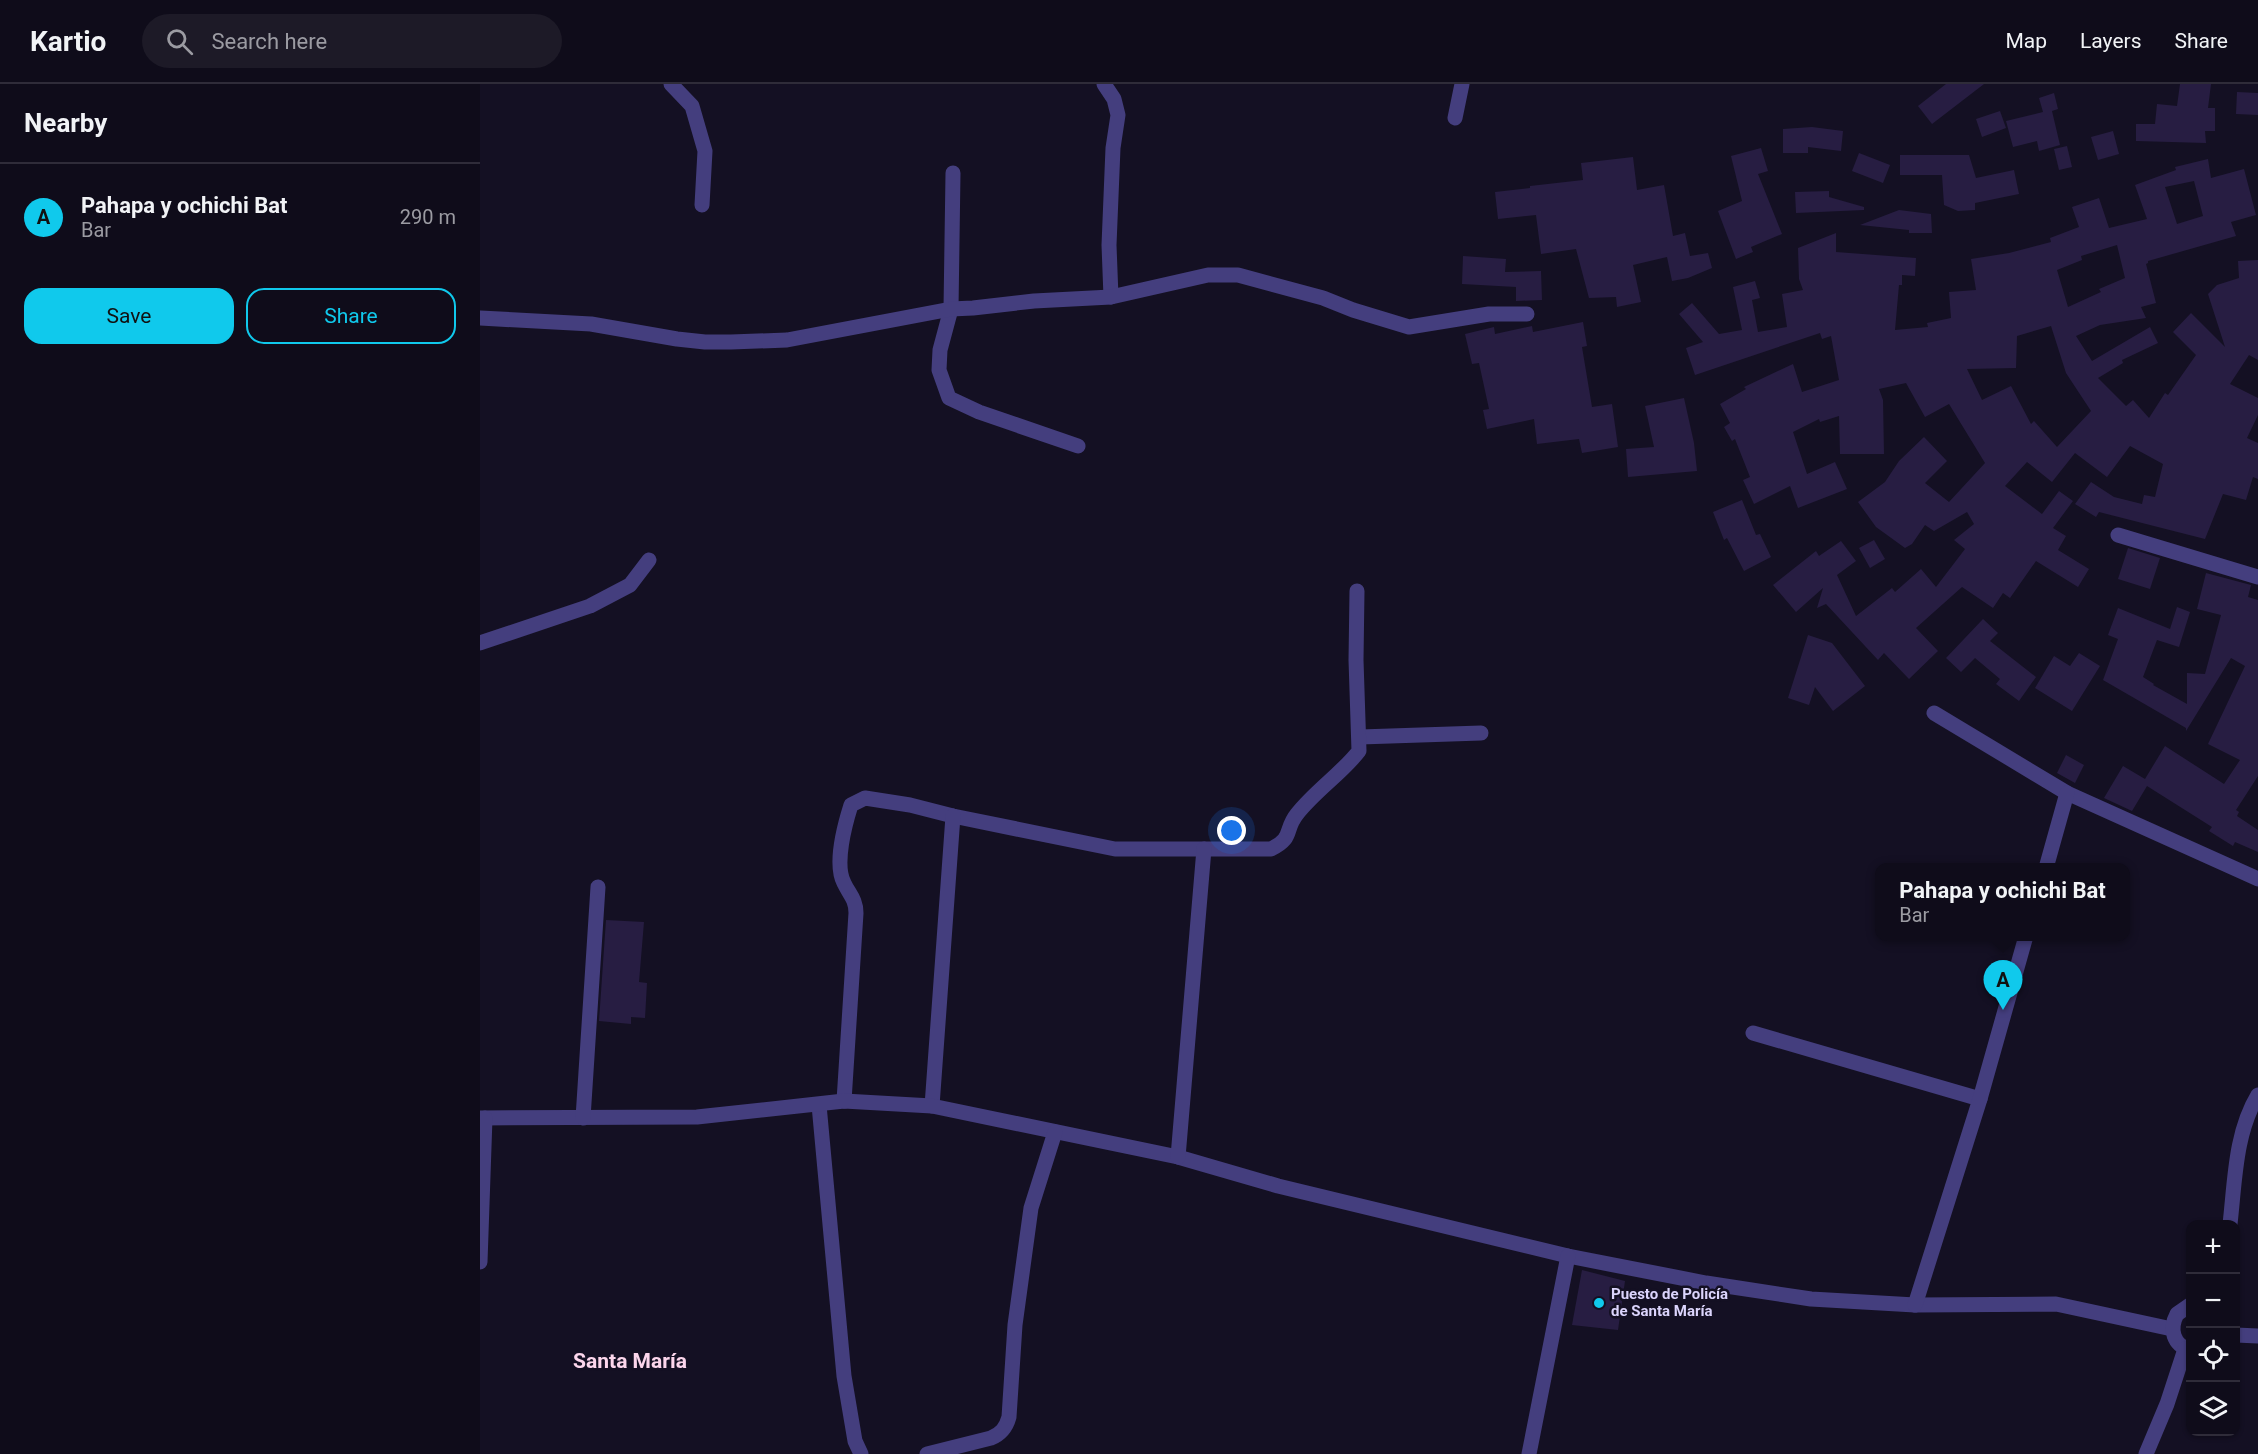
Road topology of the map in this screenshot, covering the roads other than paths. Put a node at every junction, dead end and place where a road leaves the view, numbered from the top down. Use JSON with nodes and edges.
{"nodes":[{"id":1,"x":671,"y":84,"type":"edge"},
{"id":2,"x":1104,"y":84,"type":"edge"},
{"id":3,"x":1462,"y":84,"type":"edge"},
{"id":4,"x":1455,"y":118,"type":"dead end"},
{"id":5,"x":953,"y":173,"type":"dead end"},
{"id":6,"x":702,"y":205,"type":"dead end"},
{"id":7,"x":1111,"y":297,"type":"junction"},
{"id":8,"x":951,"y":309,"type":"junction"},
{"id":9,"x":1527,"y":314,"type":"dead end"},
{"id":10,"x":480,"y":318,"type":"edge"},
{"id":11,"x":1078,"y":446,"type":"dead end"},
{"id":12,"x":2118,"y":535,"type":"dead end"},
{"id":13,"x":649,"y":560,"type":"dead end"},
{"id":14,"x":2258,"y":577,"type":"edge"},
{"id":15,"x":1357,"y":591,"type":"dead end"},
{"id":16,"x":480,"y":643,"type":"edge"},
{"id":17,"x":1934,"y":713,"type":"dead end"},
{"id":18,"x":1481,"y":733,"type":"dead end"},
{"id":19,"x":1360,"y":736,"type":"junction"},
{"id":20,"x":2067,"y":793,"type":"junction"},
{"id":21,"x":953,"y":816,"type":"junction"},
{"id":22,"x":1204,"y":849,"type":"junction"},
{"id":23,"x":2047,"y":863,"type":"edge"},
{"id":24,"x":2258,"y":879,"type":"edge"},
{"id":25,"x":598,"y":887,"type":"dead end"},
{"id":26,"x":2025,"y":941,"type":"edge"},
{"id":27,"x":1753,"y":1033,"type":"dead end"},
{"id":28,"x":2258,"y":1095,"type":"edge"},
{"id":29,"x":1980,"y":1100,"type":"junction"},
{"id":30,"x":844,"y":1101,"type":"junction"},
{"id":31,"x":819,"y":1104,"type":"junction"},
{"id":32,"x":932,"y":1106,"type":"junction"},
{"id":33,"x":483,"y":1118,"type":"edge"},
{"id":34,"x":583,"y":1118,"type":"junction"},
{"id":35,"x":1055,"y":1132,"type":"junction"},
{"id":36,"x":1178,"y":1157,"type":"junction"},
{"id":37,"x":2230,"y":1220,"type":"edge"},
{"id":38,"x":1568,"y":1256,"type":"junction"},
{"id":39,"x":480,"y":1262,"type":"edge"},
{"id":40,"x":1915,"y":1305,"type":"junction"},
{"id":41,"x":2186,"y":1308,"type":"edge"},
{"id":42,"x":2172,"y":1329,"type":"junction"},
{"id":43,"x":2240,"y":1335,"type":"edge"},
{"id":44,"x":2258,"y":1336,"type":"edge"},
{"id":45,"x":2186,"y":1348,"type":"edge"},
{"id":46,"x":2186,"y":1354,"type":"edge"},
{"id":47,"x":861,"y":1454,"type":"edge"},
{"id":48,"x":927,"y":1454,"type":"edge"},
{"id":49,"x":1529,"y":1454,"type":"edge"},
{"id":50,"x":2146,"y":1454,"type":"edge"}],
"edges":[{"from":1,"to":6,"type":"street"},
{"from":2,"to":7,"type":"street"},
{"from":3,"to":4,"type":"street"},
{"from":5,"to":8,"type":"street"},
{"from":7,"to":8,"type":"street"},
{"from":7,"to":9,"type":"street"},
{"from":8,"to":10,"type":"street"},
{"from":8,"to":11,"type":"street"},
{"from":12,"to":14,"type":"street"},
{"from":13,"to":16,"type":"street"},
{"from":15,"to":19,"type":"street"},
{"from":17,"to":20,"type":"street"},
{"from":18,"to":19,"type":"street"},
{"from":19,"to":22,"type":"street"},
{"from":20,"to":23,"type":"street"},
{"from":20,"to":24,"type":"street"},
{"from":21,"to":22,"type":"street"},
{"from":21,"to":30,"type":"street"},
{"from":21,"to":32,"type":"street"},
{"from":22,"to":36,"type":"street"},
{"from":25,"to":34,"type":"street"},
{"from":26,"to":29,"type":"street"},
{"from":27,"to":29,"type":"street"},
{"from":28,"to":37,"type":"street"},
{"from":29,"to":40,"type":"street"},
{"from":30,"to":31,"type":"street"},
{"from":30,"to":32,"type":"street"},
{"from":31,"to":34,"type":"street"},
{"from":31,"to":47,"type":"street"},
{"from":32,"to":35,"type":"street"},
{"from":33,"to":34,"type":"street"},
{"from":33,"to":39,"type":"street"},
{"from":35,"to":36,"type":"street"},
{"from":35,"to":48,"type":"street"},
{"from":36,"to":38,"type":"street"},
{"from":38,"to":40,"type":"street"},
{"from":38,"to":49,"type":"street"},
{"from":40,"to":42,"type":"street"},
{"from":41,"to":42,"type":"street"},
{"from":42,"to":45,"type":"street"},
{"from":43,"to":44,"type":"street"},
{"from":46,"to":50,"type":"street"}]}
